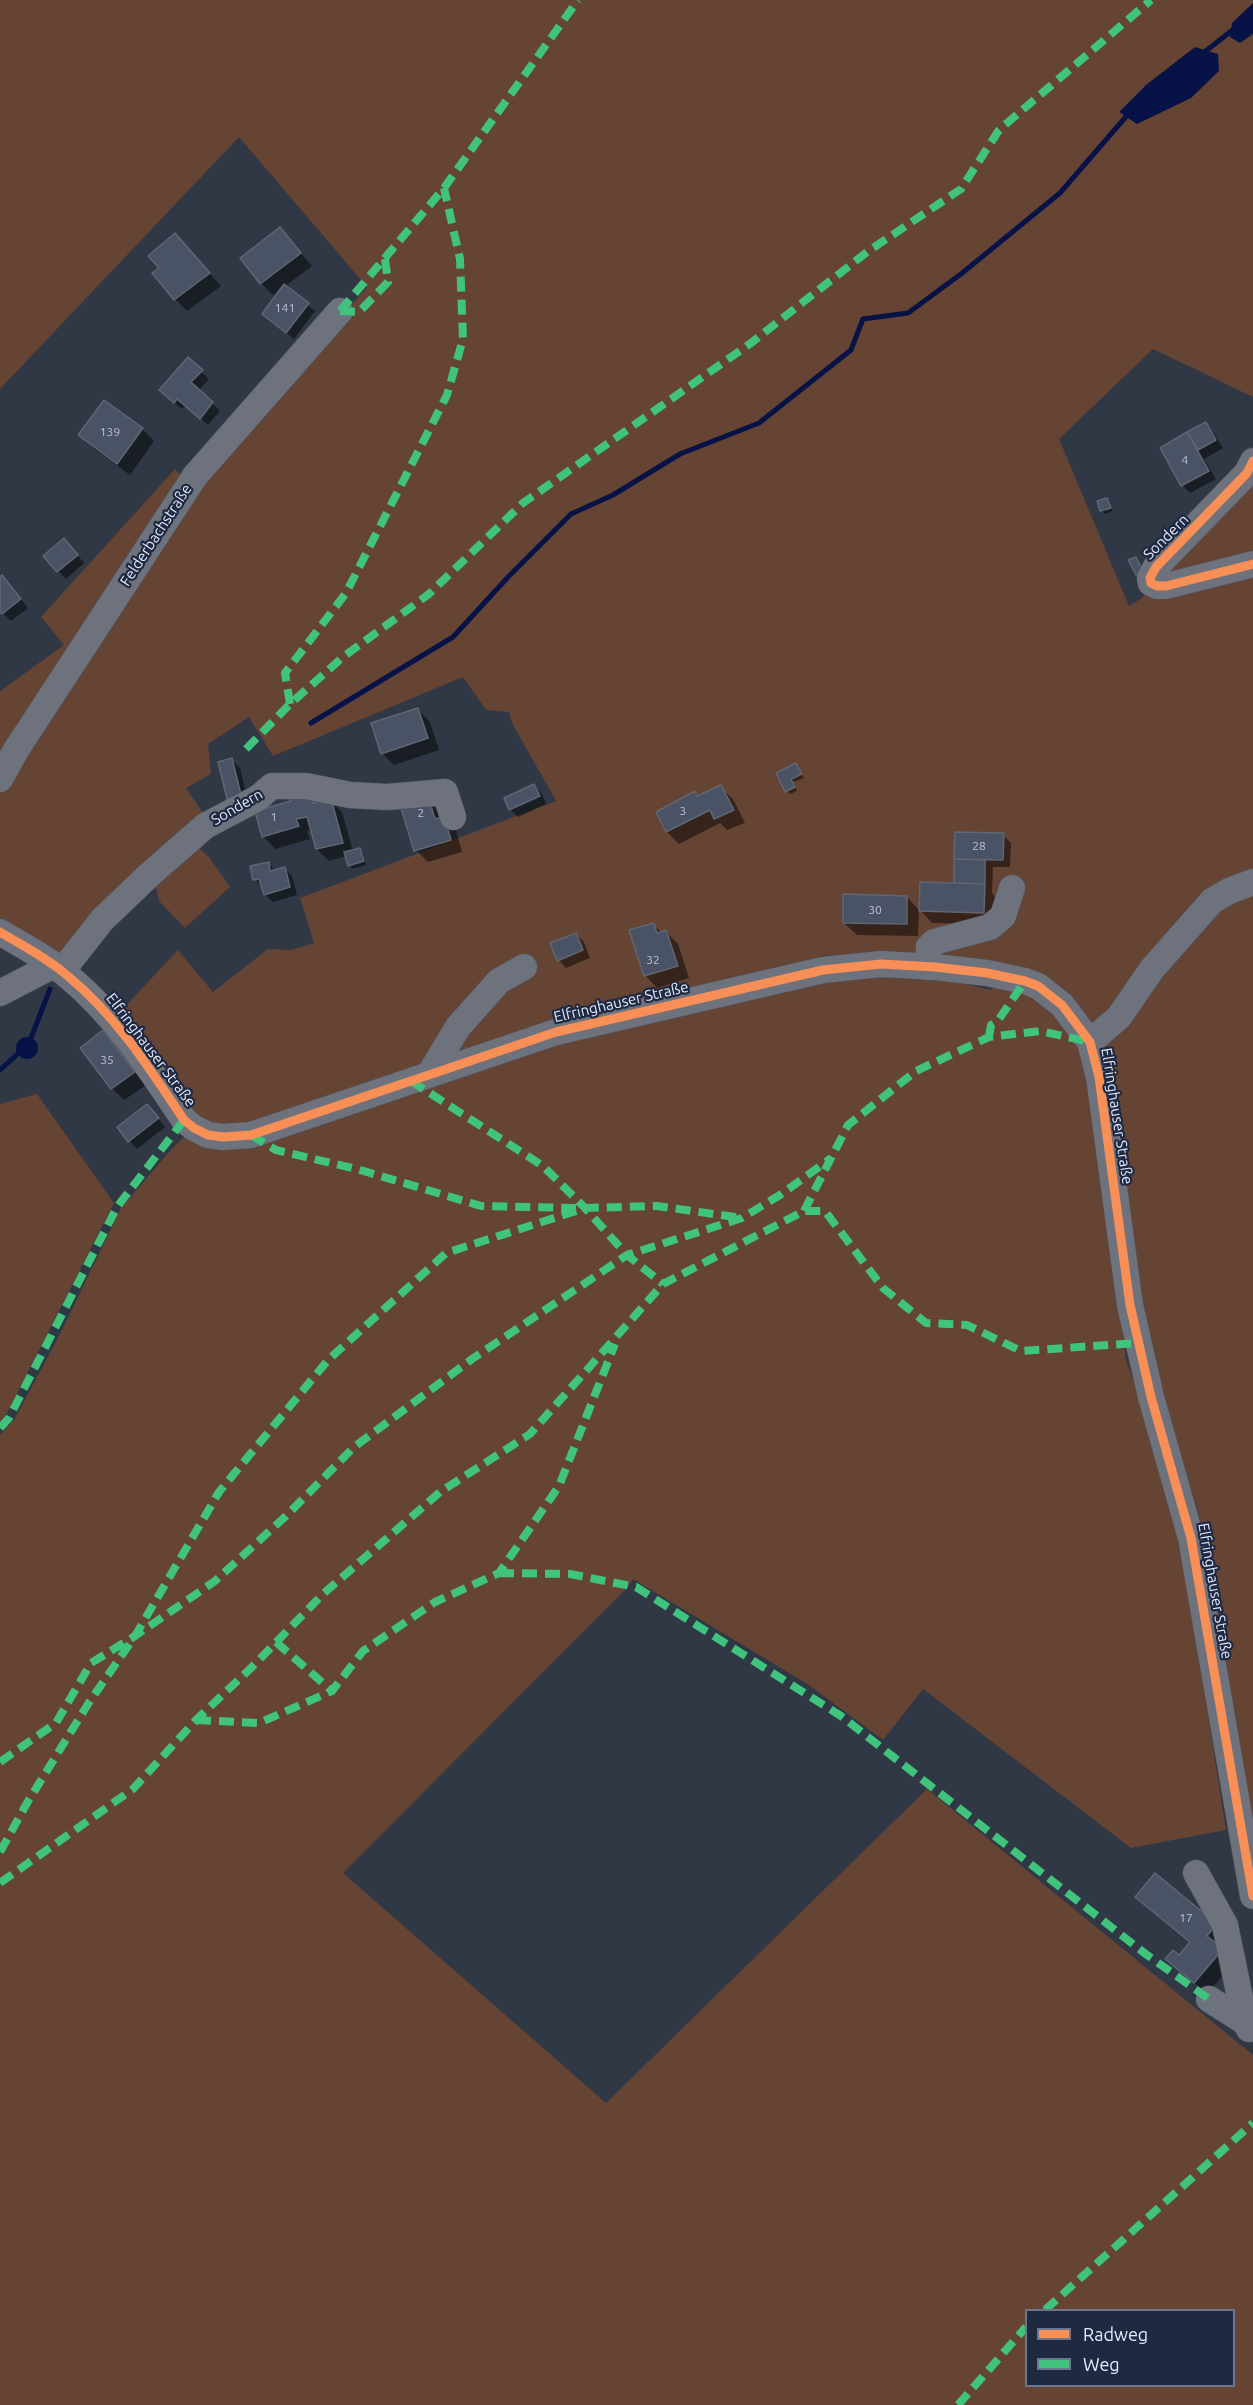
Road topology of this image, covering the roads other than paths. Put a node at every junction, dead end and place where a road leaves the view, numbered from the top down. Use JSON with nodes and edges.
{"nodes":[{"id":1,"x":340,"y":311,"type":"dead end"},
{"id":2,"x":1253,"y":461,"type":"edge"},
{"id":3,"x":1253,"y":564,"type":"edge"},
{"id":4,"x":0,"y":779,"type":"edge"},
{"id":5,"x":453,"y":817,"type":"dead end"},
{"id":6,"x":1253,"y":882,"type":"edge"},
{"id":7,"x":1012,"y":888,"type":"dead end"},
{"id":8,"x":0,"y":932,"type":"edge"},
{"id":9,"x":524,"y":967,"type":"dead end"},
{"id":10,"x":928,"y":967,"type":"junction"},
{"id":11,"x":61,"y":971,"type":"junction"},
{"id":12,"x":0,"y":993,"type":"edge"},
{"id":13,"x":1090,"y":1042,"type":"junction"},
{"id":14,"x":429,"y":1076,"type":"junction"},
{"id":15,"x":1196,"y":1873,"type":"dead end"},
{"id":16,"x":1253,"y":1896,"type":"edge"},
{"id":17,"x":1209,"y":1999,"type":"dead end"},
{"id":18,"x":1249,"y":2029,"type":"edge"}],
"edges":[{"from":1,"to":4,"type":"street","name":"Felderbachstraße"},
{"from":2,"to":3,"type":"street","name":"Sondern"},
{"from":5,"to":11,"type":"street","name":"Sondern"},
{"from":6,"to":13,"type":"street"},
{"from":7,"to":10,"type":"street"},
{"from":8,"to":11,"type":"street"},
{"from":9,"to":14,"type":"street"},
{"from":10,"to":13,"type":"street","name":"Elfringhauser Straße"},
{"from":10,"to":14,"type":"street","name":"Elfringhauser Straße"},
{"from":11,"to":12,"type":"street"},
{"from":11,"to":14,"type":"street","name":"Elfringhauser Straße"},
{"from":13,"to":16,"type":"street","name":"Elfringhauser Straße"},
{"from":15,"to":18,"type":"street"},
{"from":17,"to":18,"type":"street"}]}
